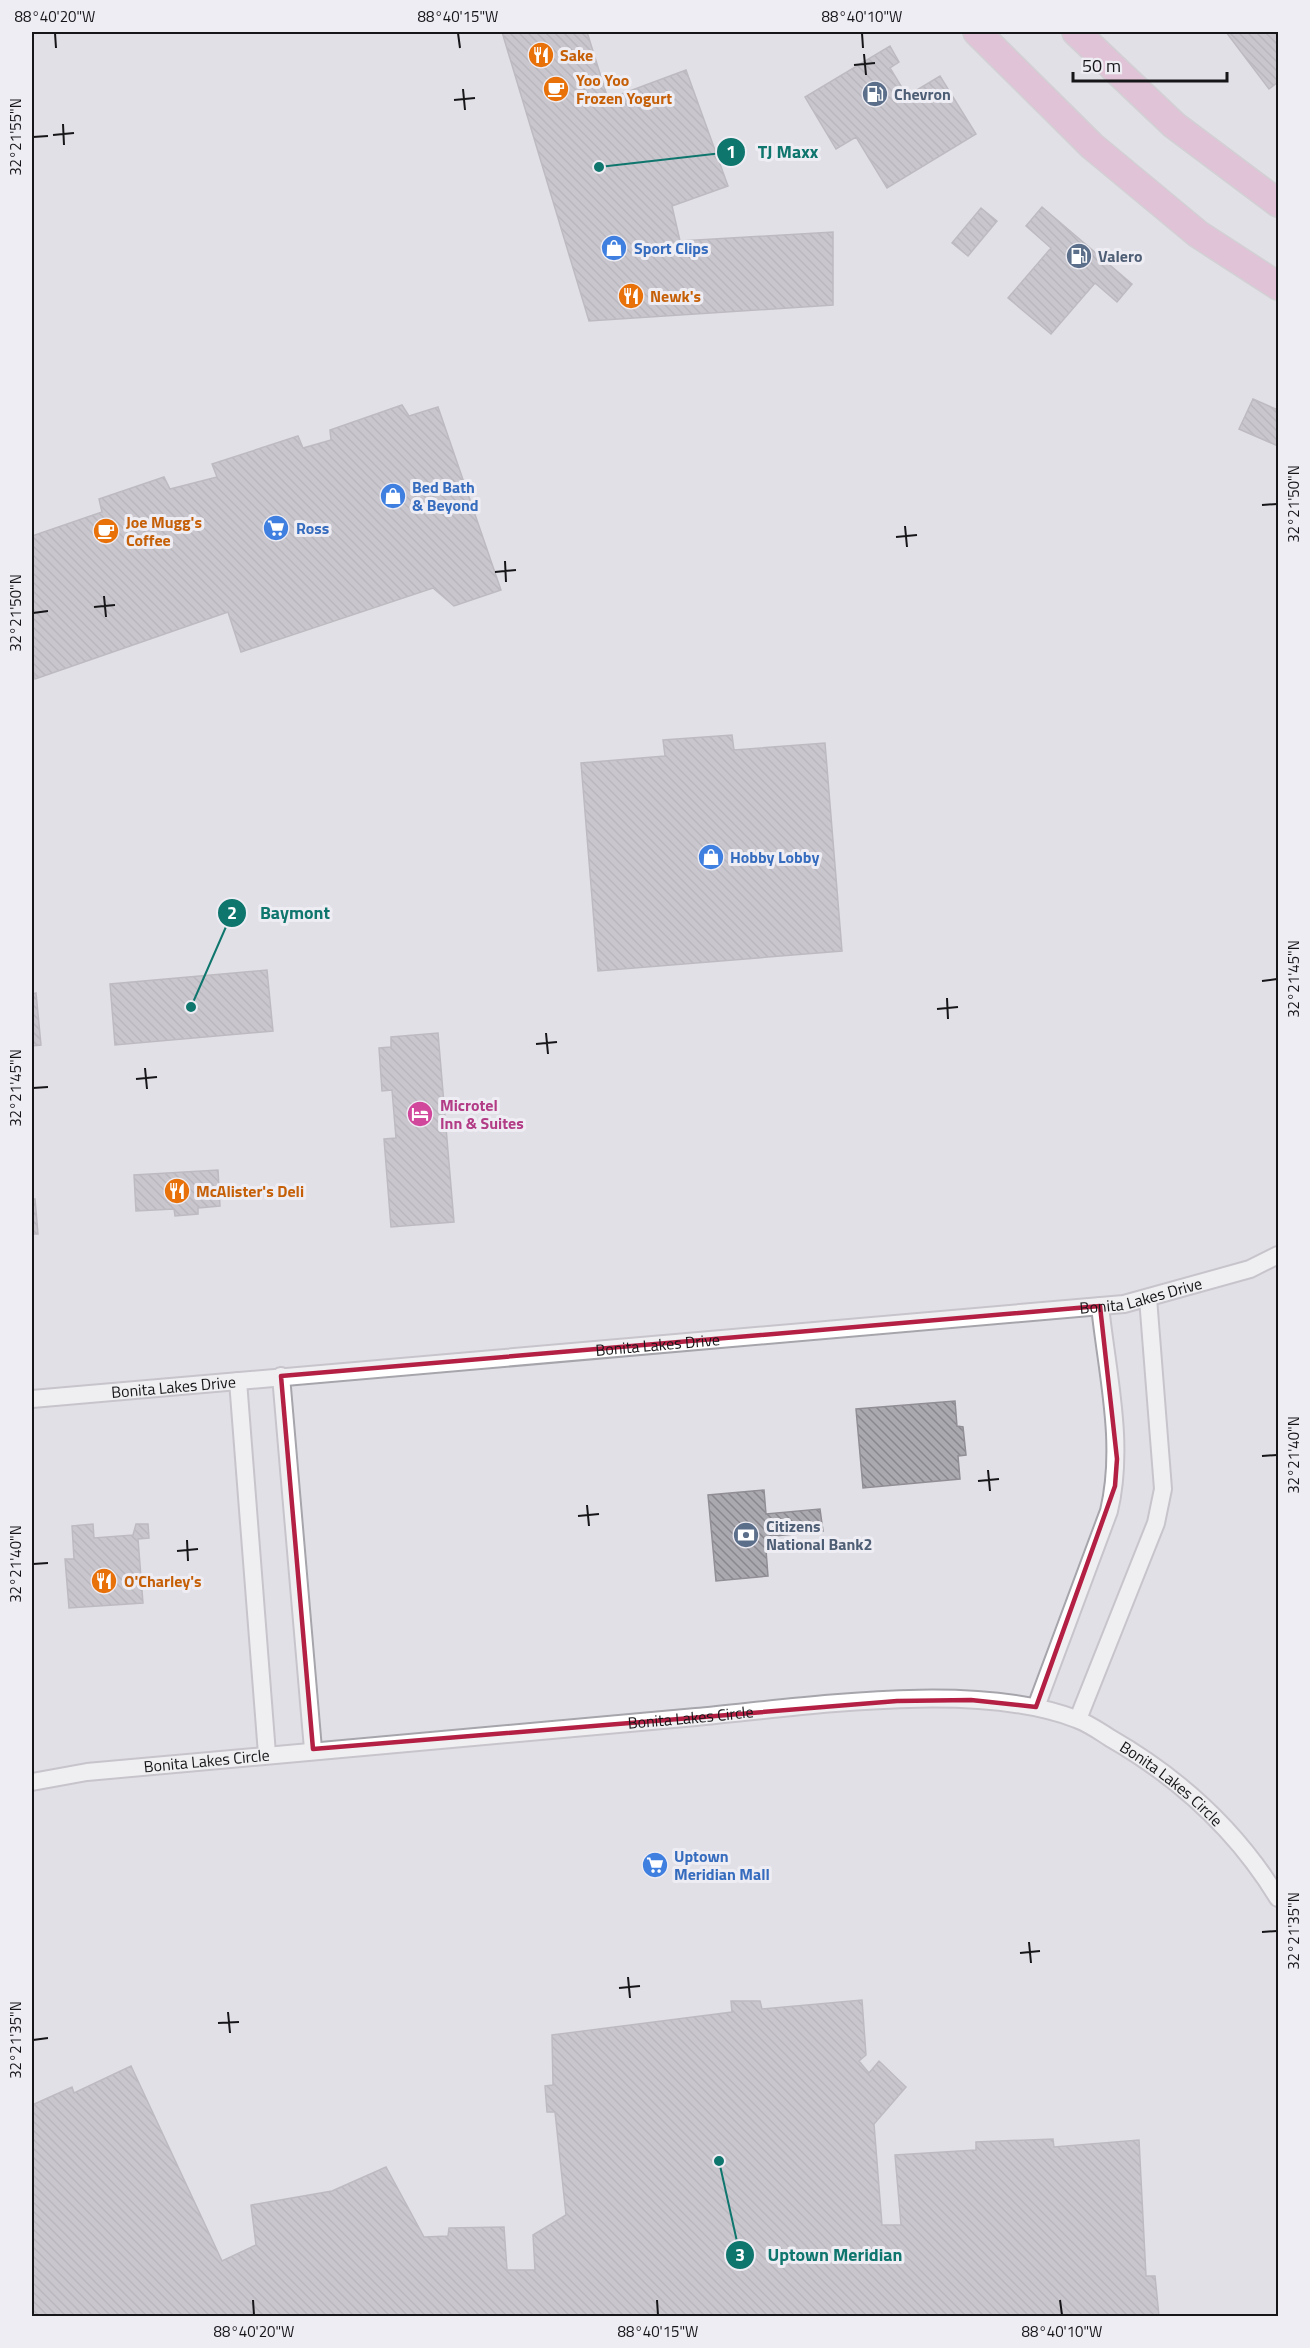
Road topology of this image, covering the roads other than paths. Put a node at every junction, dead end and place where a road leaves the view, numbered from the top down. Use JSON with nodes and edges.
{"nodes":[{"id":1,"x":977,"y":32,"type":"edge"},
{"id":2,"x":1076,"y":32,"type":"edge"},
{"id":3,"x":1278,"y":204,"type":"edge"},
{"id":4,"x":1278,"y":286,"type":"edge"},
{"id":5,"x":1278,"y":1255,"type":"edge"},
{"id":6,"x":1148,"y":1298,"type":"junction"},
{"id":7,"x":1100,"y":1306,"type":"junction"},
{"id":8,"x":281,"y":1376,"type":"junction"},
{"id":9,"x":238,"y":1381,"type":"junction"},
{"id":10,"x":32,"y":1399,"type":"edge"},
{"id":11,"x":1036,"y":1707,"type":"junction"},
{"id":12,"x":1078,"y":1719,"type":"junction"},
{"id":13,"x":313,"y":1749,"type":"junction"},
{"id":14,"x":267,"y":1754,"type":"junction"},
{"id":15,"x":32,"y":1782,"type":"edge"},
{"id":16,"x":1278,"y":1898,"type":"edge"}],
"edges":[{"from":1,"to":4,"type":"main road"},
{"from":2,"to":3,"type":"main road"},
{"from":5,"to":6,"type":"street","name":"Bonita Lakes Drive"},
{"from":6,"to":7,"type":"street","name":"Bonita Lakes Drive"},
{"from":6,"to":12,"type":"street"},
{"from":7,"to":8,"type":"street","name":"Bonita Lakes Drive"},
{"from":7,"to":11,"type":"street"},
{"from":8,"to":9,"type":"street","name":"Bonita Lakes Drive"},
{"from":8,"to":13,"type":"street"},
{"from":9,"to":10,"type":"street","name":"Bonita Lakes Drive"},
{"from":9,"to":14,"type":"street"},
{"from":11,"to":12,"type":"street","name":"Bonita Lakes Circle"},
{"from":11,"to":13,"type":"street","name":"Bonita Lakes Circle"},
{"from":12,"to":16,"type":"street","name":"Bonita Lakes Circle"},
{"from":13,"to":14,"type":"street","name":"Bonita Lakes Circle"},
{"from":14,"to":15,"type":"street","name":"Bonita Lakes Circle"}]}
